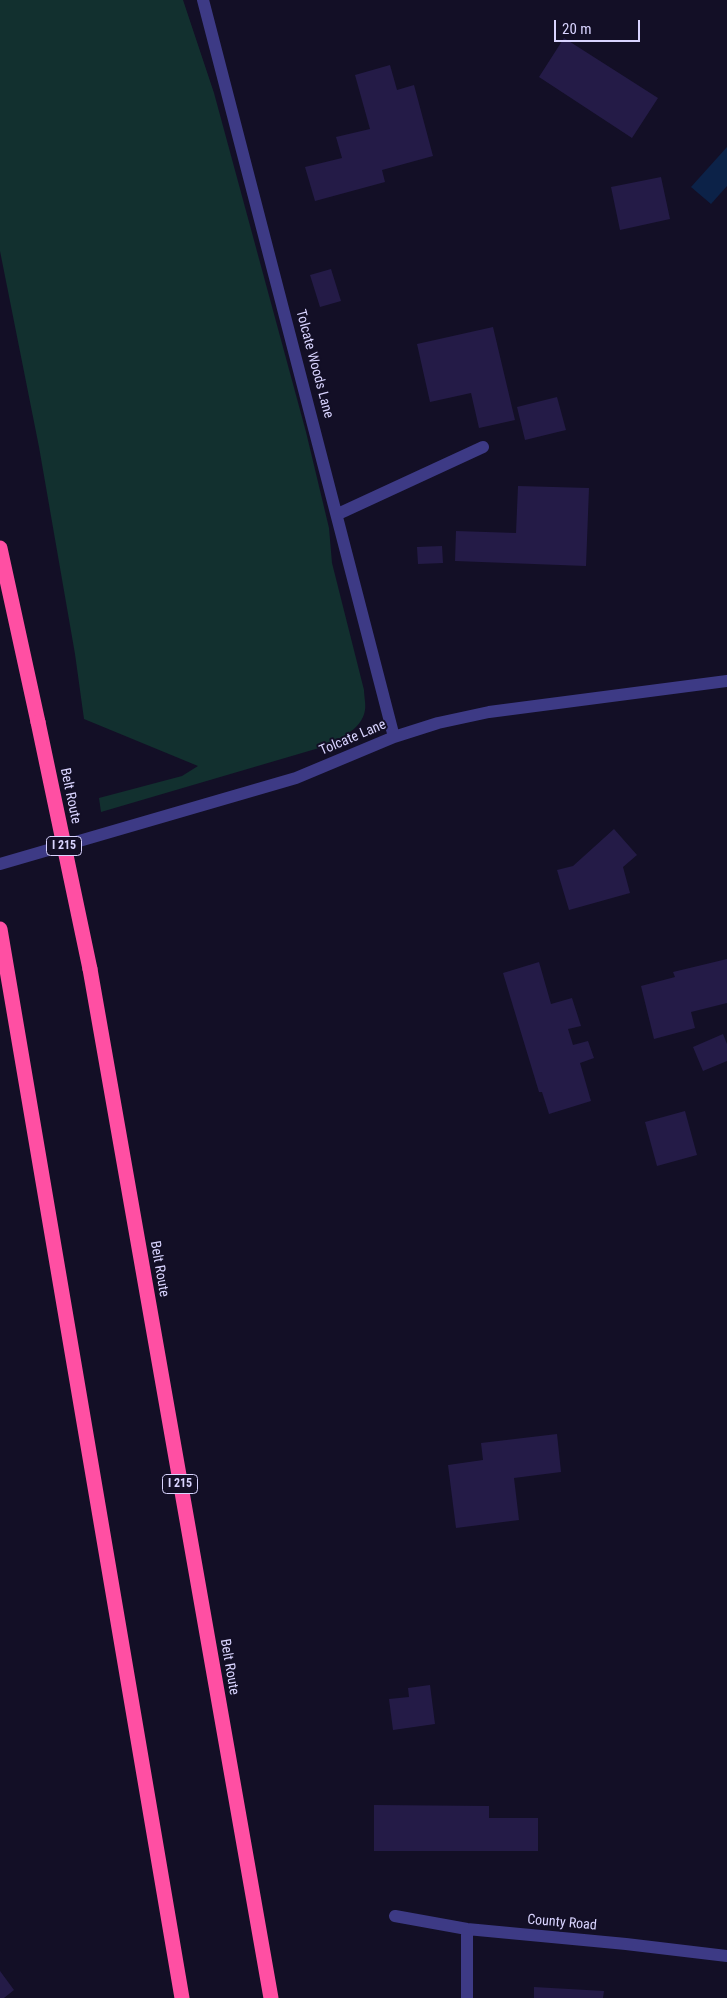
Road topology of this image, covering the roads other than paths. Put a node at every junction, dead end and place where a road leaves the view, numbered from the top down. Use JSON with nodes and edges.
{"nodes":[{"id":1,"x":203,"y":0,"type":"edge"},
{"id":2,"x":483,"y":447,"type":"dead end"},
{"id":3,"x":338,"y":514,"type":"junction"},
{"id":4,"x":0,"y":548,"type":"edge"},
{"id":5,"x":727,"y":681,"type":"edge"},
{"id":6,"x":394,"y":737,"type":"junction"},
{"id":7,"x":0,"y":864,"type":"edge"},
{"id":8,"x":0,"y":929,"type":"edge"},
{"id":9,"x":395,"y":1916,"type":"dead end"},
{"id":10,"x":467,"y":1929,"type":"junction"},
{"id":11,"x":727,"y":1956,"type":"edge"},
{"id":12,"x":182,"y":1998,"type":"edge"},
{"id":13,"x":271,"y":1998,"type":"edge"},
{"id":14,"x":467,"y":1998,"type":"edge"}],
"edges":[{"from":1,"to":3,"type":"street","name":"Tolcate Woods Lane"},
{"from":2,"to":3,"type":"street"},
{"from":3,"to":6,"type":"street","name":"Tolcate Woods Lane"},
{"from":4,"to":13,"type":"highway","name":"Belt Route","number":"I 215","bridge":true},
{"from":5,"to":6,"type":"street","name":"Tolcate Lane"},
{"from":6,"to":7,"type":"street","name":"Tolcate Lane"},
{"from":8,"to":12,"type":"highway"},
{"from":9,"to":10,"type":"street","name":"County Road"},
{"from":10,"to":11,"type":"street","name":"County Road"},
{"from":10,"to":14,"type":"street"}]}
